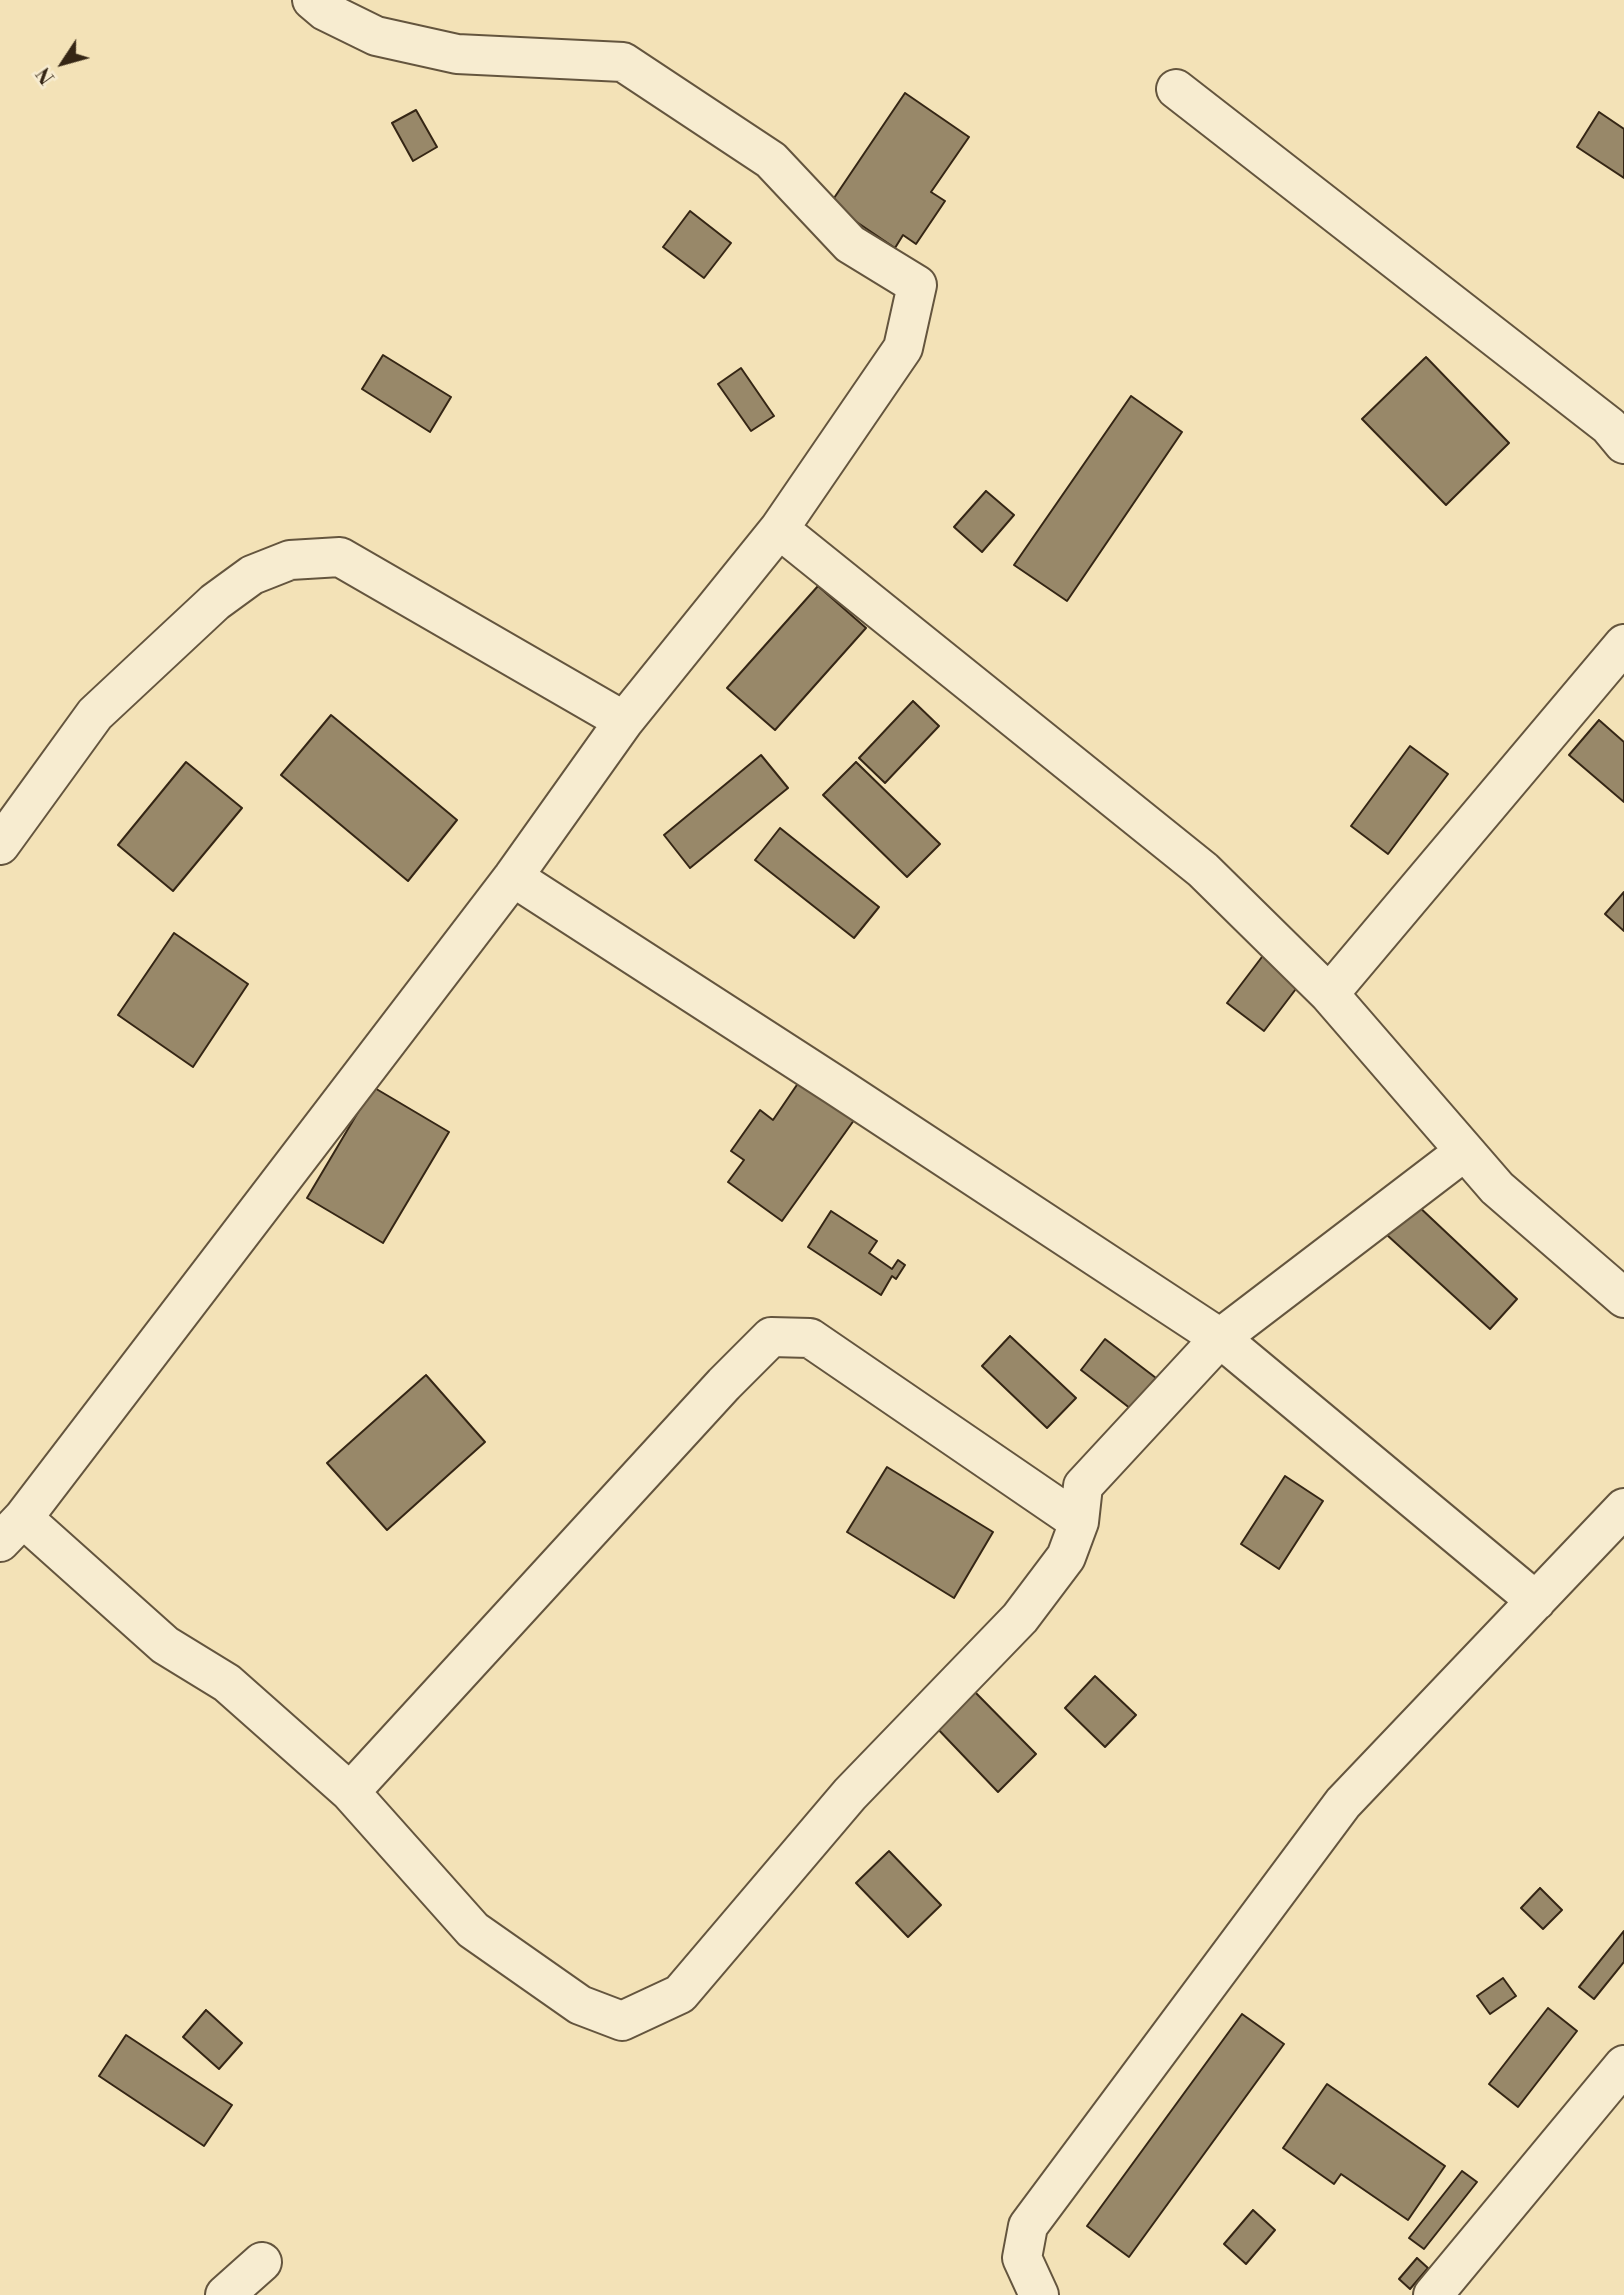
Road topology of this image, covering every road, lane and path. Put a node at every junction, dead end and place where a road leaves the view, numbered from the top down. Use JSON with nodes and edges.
{"nodes":[{"id":1,"x":312,"y":0,"type":"edge"},
{"id":2,"x":1176,"y":89,"type":"dead end"},
{"id":3,"x":1619,"y":425,"type":"edge"},
{"id":4,"x":779,"y":529,"type":"junction"},
{"id":5,"x":1624,"y":644,"type":"edge"},
{"id":6,"x":624,"y":721,"type":"junction"},
{"id":7,"x":0,"y":845,"type":"edge"},
{"id":8,"x":513,"y":877,"type":"junction"},
{"id":9,"x":1329,"y":995,"type":"junction"},
{"id":10,"x":1465,"y":1151,"type":"junction"},
{"id":11,"x":1624,"y":1298,"type":"edge"},
{"id":12,"x":1220,"y":1338,"type":"junction"},
{"id":13,"x":1624,"y":1508,"type":"edge"},
{"id":14,"x":1079,"y":1522,"type":"junction"},
{"id":15,"x":11,"y":1530,"type":"edge"},
{"id":16,"x":1536,"y":1601,"type":"junction"},
{"id":17,"x":350,"y":1792,"type":"junction"},
{"id":18,"x":1624,"y":2065,"type":"edge"},
{"id":19,"x":262,"y":2262,"type":"dead end"},
{"id":20,"x":225,"y":2295,"type":"edge"},
{"id":21,"x":1039,"y":2295,"type":"edge"},
{"id":22,"x":1433,"y":2295,"type":"edge"}],
"edges":[{"from":1,"to":4,"type":"street"},
{"from":2,"to":3,"type":"street"},
{"from":4,"to":6,"type":"street"},
{"from":4,"to":9,"type":"street"},
{"from":5,"to":9,"type":"street"},
{"from":6,"to":7,"type":"street"},
{"from":6,"to":8,"type":"street"},
{"from":8,"to":12,"type":"street"},
{"from":8,"to":15,"type":"street"},
{"from":9,"to":10,"type":"street"},
{"from":10,"to":11,"type":"street"},
{"from":10,"to":12,"type":"street"},
{"from":12,"to":14,"type":"street"},
{"from":12,"to":16,"type":"street"},
{"from":13,"to":16,"type":"street"},
{"from":14,"to":17,"type":"street"},
{"from":14,"to":17,"type":"street"},
{"from":15,"to":17,"type":"street"},
{"from":16,"to":21,"type":"street"},
{"from":18,"to":22,"type":"street"},
{"from":19,"to":20,"type":"street"}]}
